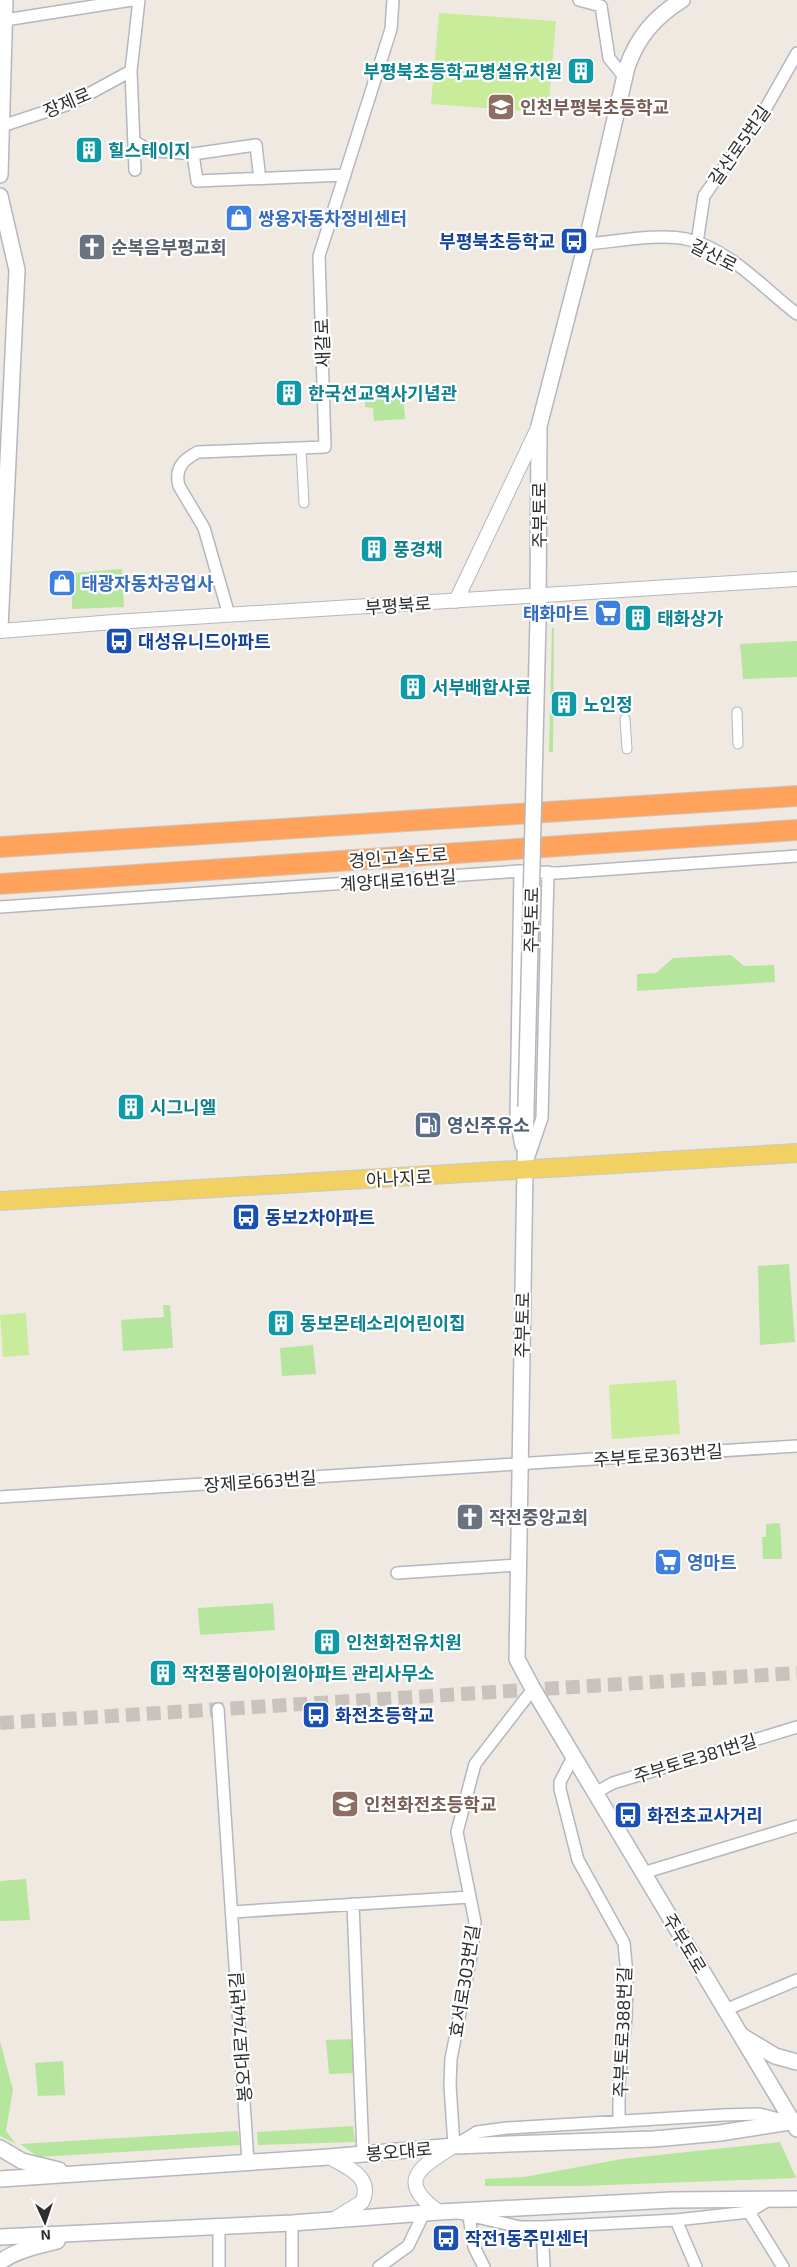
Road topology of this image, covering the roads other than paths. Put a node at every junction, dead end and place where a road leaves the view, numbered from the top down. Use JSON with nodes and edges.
{"nodes":[{"id":1,"x":5,"y":0,"type":"edge"},
{"id":2,"x":132,"y":0,"type":"edge"},
{"id":3,"x":140,"y":0,"type":"edge"},
{"id":4,"x":393,"y":0,"type":"edge"},
{"id":5,"x":579,"y":0,"type":"edge"},
{"id":6,"x":682,"y":0,"type":"edge"},
{"id":7,"x":5,"y":20,"type":"junction"},
{"id":8,"x":797,"y":53,"type":"edge"},
{"id":9,"x":131,"y":71,"type":"junction"},
{"id":10,"x":625,"y":78,"type":"junction"},
{"id":11,"x":2,"y":126,"type":"junction"},
{"id":12,"x":134,"y":141,"type":"junction"},
{"id":13,"x":193,"y":154,"type":"junction"},
{"id":14,"x":0,"y":168,"type":"edge"},
{"id":15,"x":135,"y":170,"type":"dead end"},
{"id":16,"x":259,"y":171,"type":"dead end"},
{"id":17,"x":0,"y":175,"type":"edge"},
{"id":18,"x":345,"y":176,"type":"junction"},
{"id":19,"x":0,"y":196,"type":"edge"},
{"id":20,"x":696,"y":243,"type":"junction"},
{"id":21,"x":586,"y":244,"type":"junction"},
{"id":22,"x":797,"y":314,"type":"edge"},
{"id":23,"x":539,"y":426,"type":"junction"},
{"id":24,"x":302,"y":448,"type":"junction"},
{"id":25,"x":304,"y":503,"type":"dead end"},
{"id":26,"x":797,"y":579,"type":"edge"},
{"id":27,"x":538,"y":596,"type":"junction"},
{"id":28,"x":456,"y":601,"type":"junction"},
{"id":29,"x":229,"y":615,"type":"junction"},
{"id":30,"x":0,"y":629,"type":"edge"},
{"id":31,"x":737,"y":712,"type":"dead end"},
{"id":32,"x":625,"y":719,"type":"dead end"},
{"id":33,"x":738,"y":744,"type":"dead end"},
{"id":34,"x":627,"y":749,"type":"dead end"},
{"id":35,"x":797,"y":796,"type":"edge"},
{"id":36,"x":797,"y":830,"type":"edge"},
{"id":37,"x":0,"y":847,"type":"edge"},
{"id":38,"x":797,"y":856,"type":"edge"},
{"id":39,"x":520,"y":871,"type":"junction"},
{"id":40,"x":548,"y":872,"type":"junction"},
{"id":41,"x":0,"y":884,"type":"edge"},
{"id":42,"x":519,"y":898,"type":"junction"},
{"id":43,"x":547,"y":898,"type":"junction"},
{"id":44,"x":0,"y":907,"type":"edge"},
{"id":45,"x":797,"y":1153,"type":"edge"},
{"id":46,"x":525,"y":1170,"type":"junction"},
{"id":47,"x":0,"y":1202,"type":"edge"},
{"id":48,"x":797,"y":1446,"type":"edge"},
{"id":49,"x":520,"y":1464,"type":"junction"},
{"id":50,"x":0,"y":1497,"type":"edge"},
{"id":51,"x":518,"y":1565,"type":"junction"},
{"id":52,"x":397,"y":1574,"type":"dead end"},
{"id":53,"x":533,"y":1690,"type":"junction"},
{"id":54,"x":218,"y":1710,"type":"dead end"},
{"id":55,"x":797,"y":1726,"type":"edge"},
{"id":56,"x":574,"y":1757,"type":"junction"},
{"id":57,"x":595,"y":1794,"type":"junction"},
{"id":58,"x":797,"y":1826,"type":"edge"},
{"id":59,"x":643,"y":1873,"type":"junction"},
{"id":60,"x":470,"y":1897,"type":"junction"},
{"id":61,"x":352,"y":1904,"type":"junction"},
{"id":62,"x":232,"y":1912,"type":"junction"},
{"id":63,"x":797,"y":1980,"type":"edge"},
{"id":64,"x":725,"y":2010,"type":"junction"},
{"id":65,"x":740,"y":2035,"type":"junction"},
{"id":66,"x":797,"y":2062,"type":"edge"},
{"id":67,"x":619,"y":2121,"type":"junction"},
{"id":68,"x":796,"y":2124,"type":"edge"},
{"id":69,"x":454,"y":2146,"type":"junction"},
{"id":70,"x":0,"y":2148,"type":"edge"},
{"id":71,"x":364,"y":2154,"type":"junction"},
{"id":72,"x":329,"y":2157,"type":"junction"},
{"id":73,"x":248,"y":2162,"type":"junction"},
{"id":74,"x":73,"y":2174,"type":"junction"},
{"id":75,"x":0,"y":2179,"type":"edge"},
{"id":76,"x":797,"y":2198,"type":"edge"},
{"id":77,"x":770,"y":2199,"type":"junction"},
{"id":78,"x":749,"y":2212,"type":"junction"},
{"id":79,"x":431,"y":2213,"type":"junction"},
{"id":80,"x":462,"y":2215,"type":"junction"},
{"id":81,"x":332,"y":2220,"type":"junction"},
{"id":82,"x":676,"y":2220,"type":"junction"},
{"id":83,"x":292,"y":2223,"type":"junction"},
{"id":84,"x":219,"y":2226,"type":"junction"},
{"id":85,"x":542,"y":2227,"type":"junction"},
{"id":86,"x":89,"y":2233,"type":"junction"},
{"id":87,"x":0,"y":2237,"type":"edge"},
{"id":88,"x":0,"y":2262,"type":"edge"},
{"id":89,"x":219,"y":2267,"type":"edge"},
{"id":90,"x":292,"y":2267,"type":"edge"},
{"id":91,"x":378,"y":2267,"type":"edge"},
{"id":92,"x":484,"y":2267,"type":"edge"},
{"id":93,"x":544,"y":2267,"type":"edge"},
{"id":94,"x":696,"y":2267,"type":"edge"},
{"id":95,"x":782,"y":2267,"type":"edge"}],
"edges":[{"from":1,"to":7,"type":"main road"},
{"from":2,"to":7,"type":"street"},
{"from":3,"to":9,"type":"street"},
{"from":4,"to":18,"type":"street","name":"새갈로"},
{"from":5,"to":10,"type":"street"},
{"from":6,"to":10,"type":"main road","name":"주부토로"},
{"from":7,"to":11,"type":"main road"},
{"from":8,"to":20,"type":"street","name":"갈산로5번길"},
{"from":9,"to":11,"type":"street","name":"장제로"},
{"from":9,"to":12,"type":"street"},
{"from":10,"to":21,"type":"main road","name":"주부토로"},
{"from":11,"to":14,"type":"main road"},
{"from":12,"to":13,"type":"street"},
{"from":12,"to":15,"type":"street"},
{"from":13,"to":16,"type":"street"},
{"from":13,"to":18,"type":"street"},
{"from":14,"to":17,"type":"main road"},
{"from":18,"to":24,"type":"street","name":"새갈로"},
{"from":19,"to":30,"type":"main road"},
{"from":20,"to":21,"type":"street","name":"갈산로"},
{"from":20,"to":22,"type":"street","name":"갈산로"},
{"from":21,"to":23,"type":"main road","name":"주부토로"},
{"from":23,"to":27,"type":"main road","name":"주부토로"},
{"from":23,"to":28,"type":"street"},
{"from":24,"to":25,"type":"street"},
{"from":24,"to":29,"type":"street","name":"새갈로"},
{"from":26,"to":27,"type":"street","name":"부평북로"},
{"from":27,"to":28,"type":"street","name":"부평북로"},
{"from":27,"to":46,"type":"main road","name":"주부토로","bridge":true},
{"from":28,"to":29,"type":"street","name":"부평북로"},
{"from":29,"to":30,"type":"street","name":"부평북로"},
{"from":31,"to":33,"type":"street"},
{"from":32,"to":34,"type":"street"},
{"from":35,"to":37,"type":"highway","name":"경인고속도로"},
{"from":36,"to":41,"type":"highway","name":"경인고속도로"},
{"from":38,"to":40,"type":"street","name":"계양대로16번길"},
{"from":39,"to":40,"type":"street","name":"계양대로16번길"},
{"from":39,"to":42,"type":"street"},
{"from":39,"to":44,"type":"street","name":"계양대로16번길"},
{"from":40,"to":43,"type":"street"},
{"from":42,"to":43,"type":"street"},
{"from":42,"to":46,"type":"street"},
{"from":43,"to":46,"type":"street"},
{"from":45,"to":46,"type":"main road","name":"아나지로"},
{"from":46,"to":47,"type":"main road","name":"아나지로"},
{"from":46,"to":49,"type":"main road","name":"주부토로"},
{"from":48,"to":49,"type":"street","name":"주부토로363번길"},
{"from":49,"to":50,"type":"street","name":"장제로663번길"},
{"from":49,"to":51,"type":"main road","name":"주부토로"},
{"from":51,"to":52,"type":"street"},
{"from":51,"to":53,"type":"main road","name":"주부토로"},
{"from":53,"to":56,"type":"main road","name":"주부토로"},
{"from":53,"to":60,"type":"street","name":"효서로303번길"},
{"from":54,"to":62,"type":"street","name":"봉오대로744번길"},
{"from":55,"to":57,"type":"street","name":"주부토로381번길"},
{"from":56,"to":57,"type":"main road","name":"주부토로"},
{"from":56,"to":67,"type":"street","name":"주부토로388번길"},
{"from":57,"to":59,"type":"main road","name":"주부토로"},
{"from":58,"to":59,"type":"street"},
{"from":59,"to":64,"type":"main road","name":"주부토로"},
{"from":60,"to":61,"type":"street"},
{"from":60,"to":69,"type":"street","name":"효서로303번길"},
{"from":61,"to":62,"type":"street"},
{"from":61,"to":71,"type":"street"},
{"from":62,"to":73,"type":"street","name":"봉오대로744번길"},
{"from":63,"to":64,"type":"street"},
{"from":64,"to":65,"type":"main road","name":"주부토로"},
{"from":65,"to":66,"type":"main road"},
{"from":65,"to":68,"type":"main road","name":"주부토로"},
{"from":67,"to":68,"type":"street"},
{"from":67,"to":69,"type":"street"},
{"from":68,"to":69,"type":"main road","name":"봉오대로"},
{"from":69,"to":71,"type":"main road","name":"봉오대로"},
{"from":69,"to":79,"type":"street"},
{"from":70,"to":74,"type":"main road"},
{"from":71,"to":72,"type":"main road","name":"봉오대로"},
{"from":72,"to":73,"type":"main road","name":"봉오대로"},
{"from":72,"to":81,"type":"street"},
{"from":73,"to":74,"type":"main road","name":"봉오대로"},
{"from":74,"to":75,"type":"main road","name":"봉오대로"},
{"from":76,"to":77,"type":"main road"},
{"from":77,"to":78,"type":"street"},
{"from":77,"to":80,"type":"main road"},
{"from":78,"to":82,"type":"street"},
{"from":78,"to":95,"type":"street"},
{"from":79,"to":80,"type":"main road"},
{"from":79,"to":81,"type":"main road"},
{"from":79,"to":91,"type":"street"},
{"from":80,"to":85,"type":"street"},
{"from":80,"to":92,"type":"street"},
{"from":81,"to":83,"type":"main road"},
{"from":82,"to":85,"type":"street"},
{"from":82,"to":94,"type":"street"},
{"from":83,"to":84,"type":"main road"},
{"from":83,"to":90,"type":"street"},
{"from":84,"to":86,"type":"main road"},
{"from":84,"to":89,"type":"street"},
{"from":85,"to":93,"type":"street"},
{"from":86,"to":87,"type":"main road"},
{"from":86,"to":88,"type":"main road"}]}
